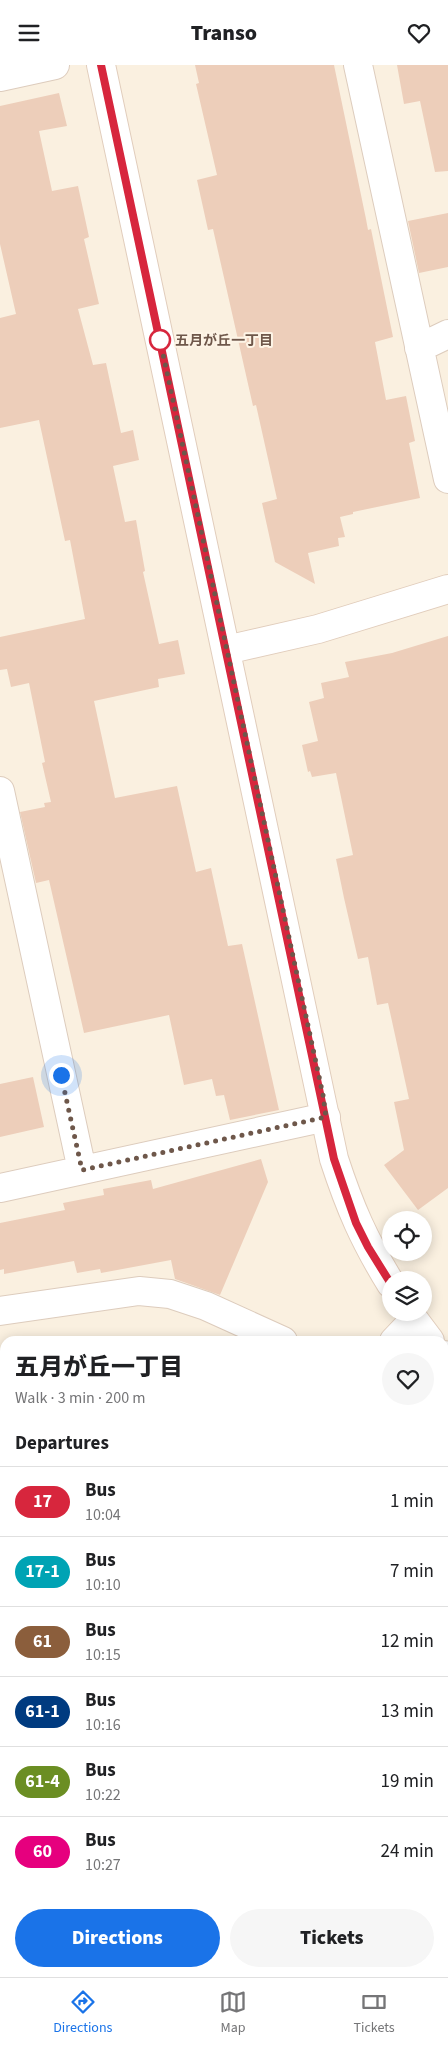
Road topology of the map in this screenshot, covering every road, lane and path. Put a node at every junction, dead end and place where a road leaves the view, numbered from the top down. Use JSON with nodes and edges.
{"nodes":[{"id":1,"x":55,"y":65,"type":"edge"},
{"id":2,"x":101,"y":65,"type":"edge"},
{"id":3,"x":358,"y":65,"type":"edge"},
{"id":4,"x":0,"y":77,"type":"edge"},
{"id":5,"x":448,"y":334,"type":"edge"},
{"id":6,"x":419,"y":347,"type":"junction"},
{"id":7,"x":448,"y":479,"type":"edge"},
{"id":8,"x":448,"y":589,"type":"edge"},
{"id":9,"x":226,"y":650,"type":"junction"},
{"id":10,"x":0,"y":791,"type":"edge"},
{"id":11,"x":326,"y":1117,"type":"junction"},
{"id":12,"x":82,"y":1170,"type":"junction"},
{"id":13,"x":0,"y":1187,"type":"edge"},
{"id":14,"x":383,"y":1271,"type":"edge"},
{"id":15,"x":0,"y":1311,"type":"edge"},
{"id":16,"x":408,"y":1321,"type":"edge"},
{"id":17,"x":415,"y":1321,"type":"edge"},
{"id":18,"x":272,"y":1336,"type":"edge"},
{"id":19,"x":397,"y":1336,"type":"edge"},
{"id":20,"x":426,"y":1336,"type":"edge"}],
"edges":[{"from":1,"to":4,"type":"street"},
{"from":2,"to":9,"type":"street"},
{"from":3,"to":6,"type":"street"},
{"from":5,"to":6,"type":"street"},
{"from":6,"to":7,"type":"street"},
{"from":8,"to":9,"type":"street"},
{"from":9,"to":11,"type":"street"},
{"from":10,"to":12,"type":"street"},
{"from":11,"to":12,"type":"street"},
{"from":11,"to":14,"type":"street"},
{"from":12,"to":13,"type":"street"},
{"from":15,"to":18,"type":"street"},
{"from":16,"to":19,"type":"street"},
{"from":17,"to":20,"type":"street"}]}
